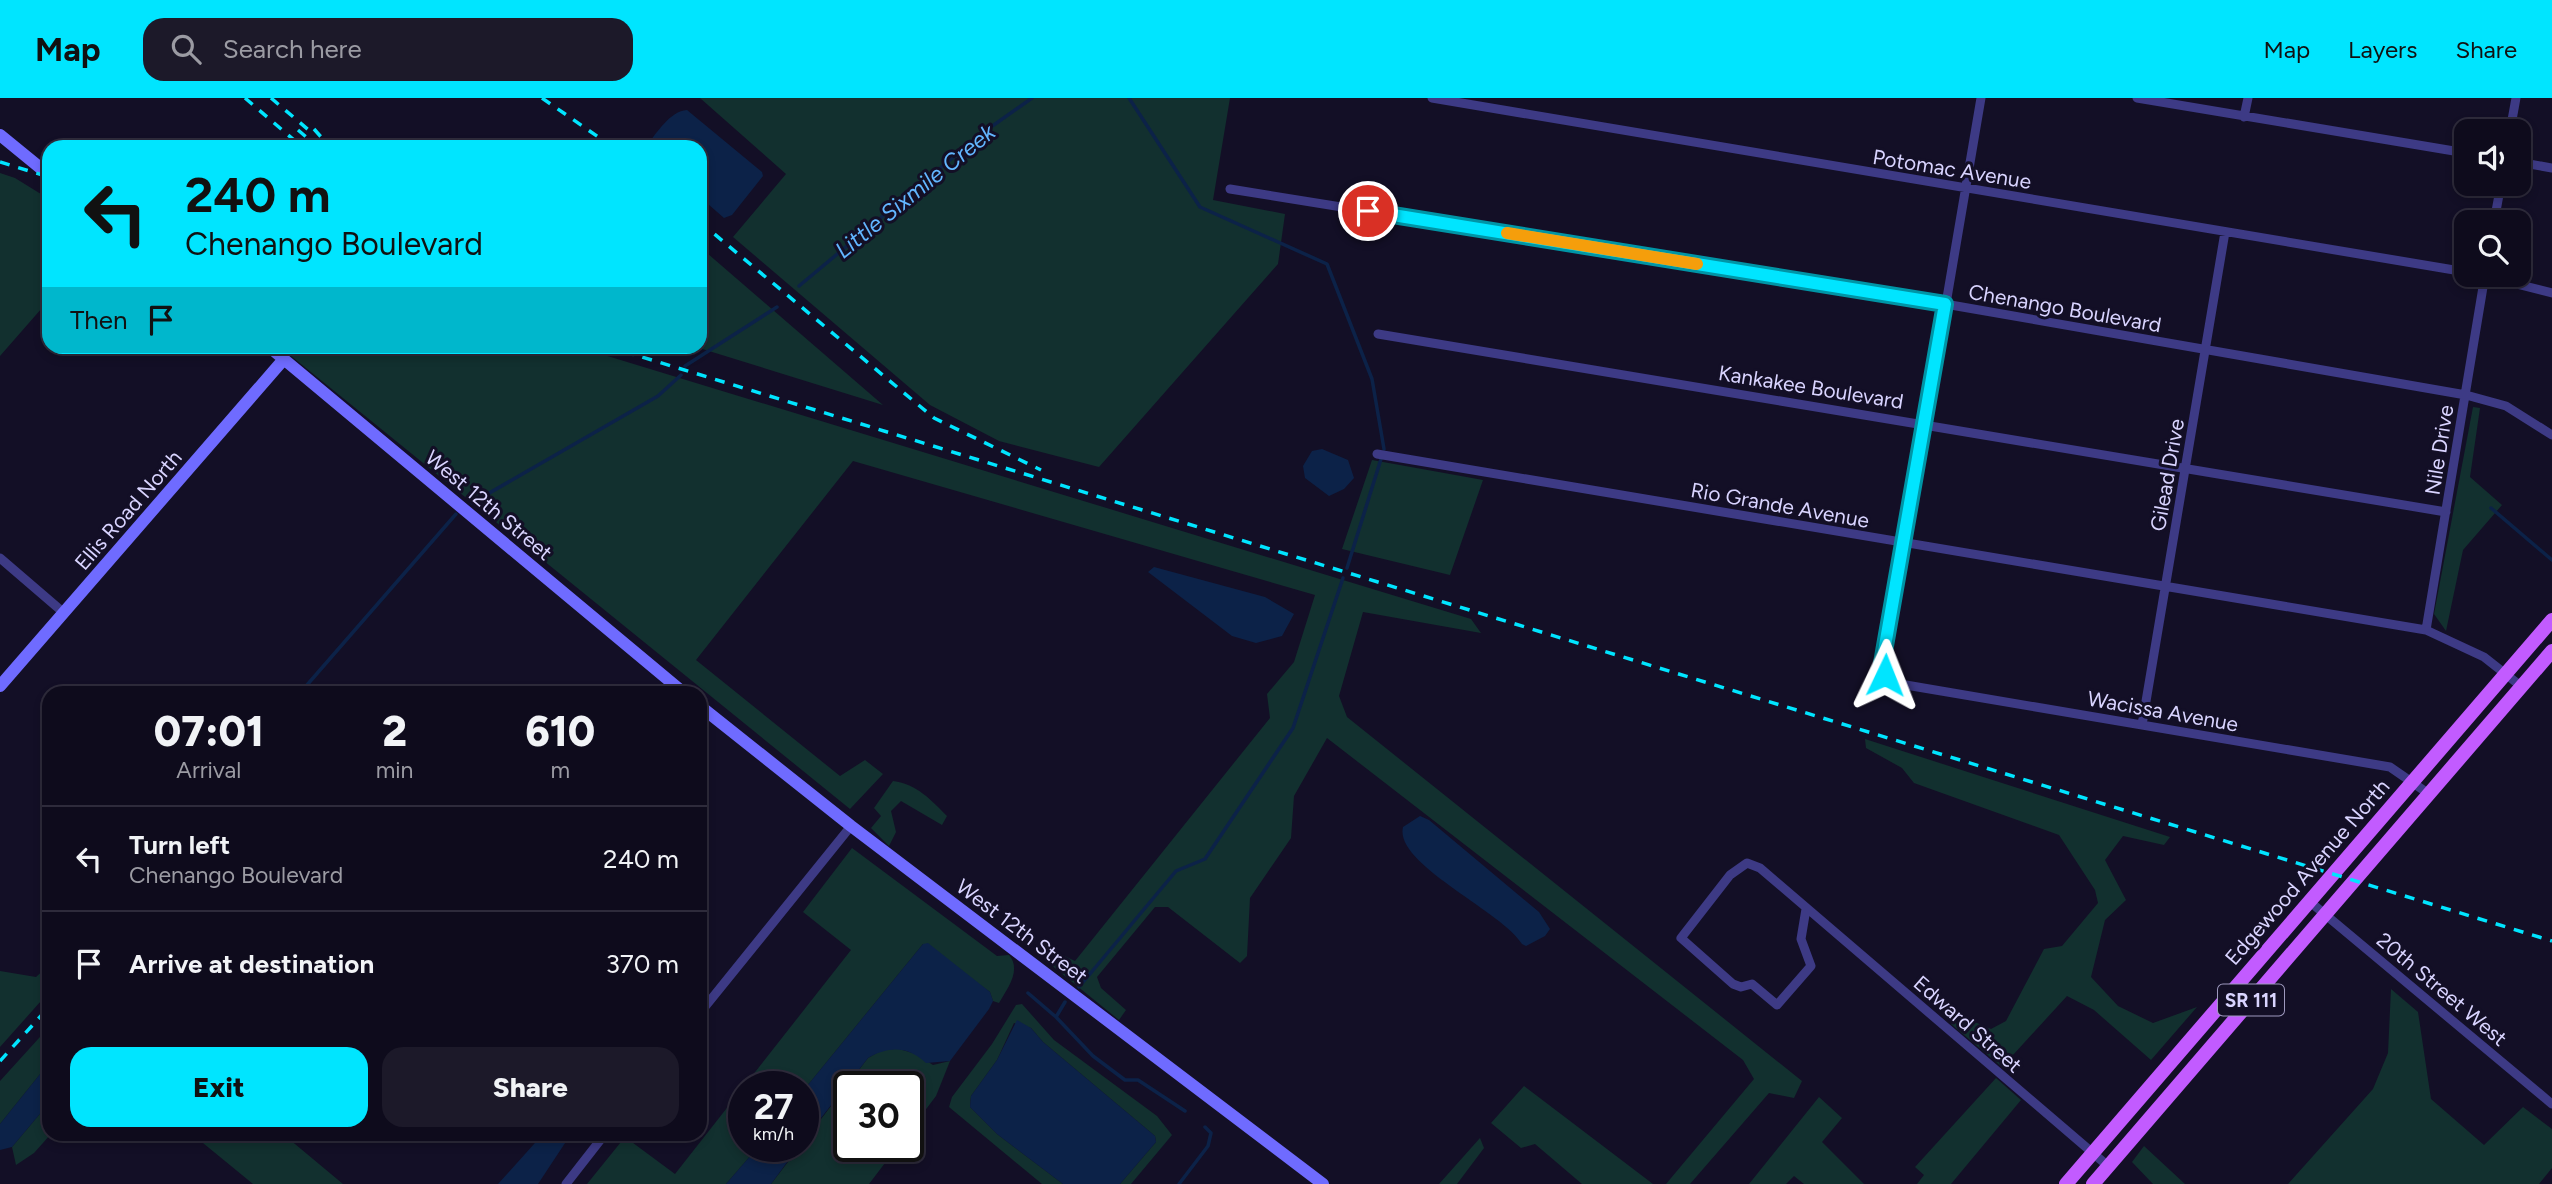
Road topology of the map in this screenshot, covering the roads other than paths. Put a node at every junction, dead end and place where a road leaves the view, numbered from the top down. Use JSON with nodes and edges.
{"nodes":[{"id":1,"x":1432,"y":98,"type":"edge"},
{"id":2,"x":1981,"y":98,"type":"edge"},
{"id":3,"x":2137,"y":98,"type":"edge"},
{"id":4,"x":2248,"y":98,"type":"edge"},
{"id":5,"x":2516,"y":98,"type":"edge"},
{"id":6,"x":2244,"y":117,"type":"junction"},
{"id":7,"x":2512,"y":119,"type":"edge"},
{"id":8,"x":0,"y":135,"type":"edge"},
{"id":9,"x":2454,"y":151,"type":"edge"},
{"id":10,"x":2531,"y":164,"type":"edge"},
{"id":11,"x":2552,"y":168,"type":"edge"},
{"id":12,"x":42,"y":169,"type":"edge"},
{"id":13,"x":1966,"y":188,"type":"junction"},
{"id":14,"x":1230,"y":189,"type":"dead end"},
{"id":15,"x":2225,"y":232,"type":"junction"},
{"id":16,"x":2454,"y":270,"type":"edge"},
{"id":17,"x":2481,"y":287,"type":"edge"},
{"id":18,"x":2529,"y":287,"type":"edge"},
{"id":19,"x":2552,"y":293,"type":"edge"},
{"id":20,"x":1945,"y":304,"type":"junction"},
{"id":21,"x":1378,"y":334,"type":"dead end"},
{"id":22,"x":2206,"y":350,"type":"junction"},
{"id":23,"x":278,"y":354,"type":"edge"},
{"id":24,"x":284,"y":359,"type":"junction"},
{"id":25,"x":2466,"y":395,"type":"junction"},
{"id":26,"x":1925,"y":424,"type":"junction"},
{"id":27,"x":2552,"y":435,"type":"edge"},
{"id":28,"x":1377,"y":454,"type":"dead end"},
{"id":29,"x":2187,"y":468,"type":"junction"},
{"id":30,"x":2446,"y":512,"type":"junction"},
{"id":31,"x":1902,"y":543,"type":"junction"},
{"id":32,"x":0,"y":558,"type":"edge"},
{"id":33,"x":2165,"y":587,"type":"junction"},
{"id":34,"x":64,"y":613,"type":"junction"},
{"id":35,"x":2552,"y":620,"type":"edge"},
{"id":36,"x":2426,"y":630,"type":"junction"},
{"id":37,"x":2552,"y":651,"type":"edge"},
{"id":38,"x":2506,"y":674,"type":"junction"},
{"id":39,"x":0,"y":686,"type":"edge"},
{"id":40,"x":676,"y":686,"type":"edge"},
{"id":41,"x":2522,"y":687,"type":"junction"},
{"id":42,"x":707,"y":712,"type":"edge"},
{"id":43,"x":2142,"y":725,"type":"junction"},
{"id":44,"x":2414,"y":781,"type":"junction"},
{"id":45,"x":2429,"y":794,"type":"junction"},
{"id":46,"x":851,"y":826,"type":"junction"},
{"id":47,"x":2309,"y":901,"type":"junction"},
{"id":48,"x":1806,"y":909,"type":"junction"},
{"id":49,"x":2325,"y":915,"type":"junction"},
{"id":50,"x":707,"y":1004,"type":"edge"},
{"id":51,"x":2552,"y":1104,"type":"edge"},
{"id":52,"x":600,"y":1141,"type":"edge"},
{"id":53,"x":2092,"y":1153,"type":"junction"},
{"id":54,"x":2108,"y":1167,"type":"junction"},
{"id":55,"x":566,"y":1184,"type":"edge"},
{"id":56,"x":1323,"y":1184,"type":"edge"},
{"id":57,"x":2066,"y":1184,"type":"edge"},
{"id":58,"x":2092,"y":1184,"type":"edge"}],
"edges":[{"from":1,"to":13,"type":"street","name":"Potomac Avenue"},
{"from":2,"to":13,"type":"street"},
{"from":3,"to":6,"type":"street"},
{"from":4,"to":6,"type":"street"},
{"from":5,"to":7,"type":"street"},
{"from":6,"to":9,"type":"street"},
{"from":8,"to":12,"type":"street"},
{"from":10,"to":11,"type":"street"},
{"from":13,"to":15,"type":"street","name":"Potomac Avenue"},
{"from":13,"to":20,"type":"street"},
{"from":14,"to":20,"type":"street","name":"Chenango Boulevard"},
{"from":15,"to":16,"type":"street","name":"Potomac Avenue"},
{"from":15,"to":22,"type":"street","name":"Gilead Drive"},
{"from":17,"to":25,"type":"street","name":"Nile Drive"},
{"from":18,"to":19,"type":"street"},
{"from":20,"to":22,"type":"street","name":"Chenango Boulevard"},
{"from":20,"to":26,"type":"street"},
{"from":21,"to":26,"type":"street","name":"Kankakee Boulevard"},
{"from":22,"to":25,"type":"street","name":"Chenango Boulevard"},
{"from":22,"to":29,"type":"street","name":"Gilead Drive"},
{"from":23,"to":24,"type":"street","name":"West 12th Street"},
{"from":24,"to":34,"type":"street","name":"Ellis Road North"},
{"from":24,"to":40,"type":"street","name":"West 12th Street"},
{"from":25,"to":27,"type":"street","name":"Chenango Boulevard"},
{"from":25,"to":30,"type":"street","name":"Nile Drive"},
{"from":26,"to":29,"type":"street","name":"Kankakee Boulevard"},
{"from":26,"to":31,"type":"street"},
{"from":28,"to":31,"type":"street","name":"Rio Grande Avenue"},
{"from":29,"to":30,"type":"street","name":"Kankakee Boulevard"},
{"from":29,"to":33,"type":"street","name":"Gilead Drive"},
{"from":30,"to":36,"type":"street","name":"Nile Drive"},
{"from":31,"to":33,"type":"street","name":"Rio Grande Avenue"},
{"from":31,"to":43,"type":"street","name":"Wacissa Avenue"},
{"from":32,"to":34,"type":"street"},
{"from":33,"to":36,"type":"street","name":"Rio Grande Avenue"},
{"from":33,"to":43,"type":"street","name":"Gilead Drive"},
{"from":34,"to":39,"type":"street","name":"Ellis Road North"},
{"from":35,"to":38,"type":"main road","name":"Edgewood Avenue North","number":"SR 111"},
{"from":36,"to":38,"type":"street","name":"Rio Grande Avenue"},
{"from":37,"to":41,"type":"main road","name":"Edgewood Avenue North","number":"SR 111"},
{"from":38,"to":41,"type":"street","name":"Rio Grande Avenue"},
{"from":38,"to":44,"type":"main road","name":"Edgewood Avenue North","number":"SR 111"},
{"from":41,"to":45,"type":"main road","name":"Edgewood Avenue North","number":"SR 111"},
{"from":42,"to":46,"type":"street","name":"West 12th Street"},
{"from":43,"to":44,"type":"street","name":"Wacissa Avenue"},
{"from":44,"to":45,"type":"street","name":"Wacissa Avenue"},
{"from":44,"to":47,"type":"main road","name":"Edgewood Avenue North","number":"SR 111"},
{"from":45,"to":49,"type":"main road","name":"Edgewood Avenue North","number":"SR 111"},
{"from":46,"to":50,"type":"street"},
{"from":46,"to":56,"type":"street","name":"West 12th Street"},
{"from":47,"to":49,"type":"street","name":"20th Street West"},
{"from":47,"to":53,"type":"main road","name":"Edgewood Avenue North","number":"SR 111"},
{"from":48,"to":48,"type":"street","name":"Edward Street"},
{"from":48,"to":53,"type":"street","name":"Edward Street"},
{"from":49,"to":51,"type":"street","name":"20th Street West"},
{"from":49,"to":54,"type":"main road","name":"Edgewood Avenue North","number":"SR 111"},
{"from":52,"to":55,"type":"street"},
{"from":53,"to":54,"type":"street","name":"Edward Street"},
{"from":53,"to":57,"type":"main road","name":"Edgewood Avenue North","number":"SR 111"},
{"from":54,"to":58,"type":"main road","name":"Edgewood Avenue North","number":"SR 111"}]}
